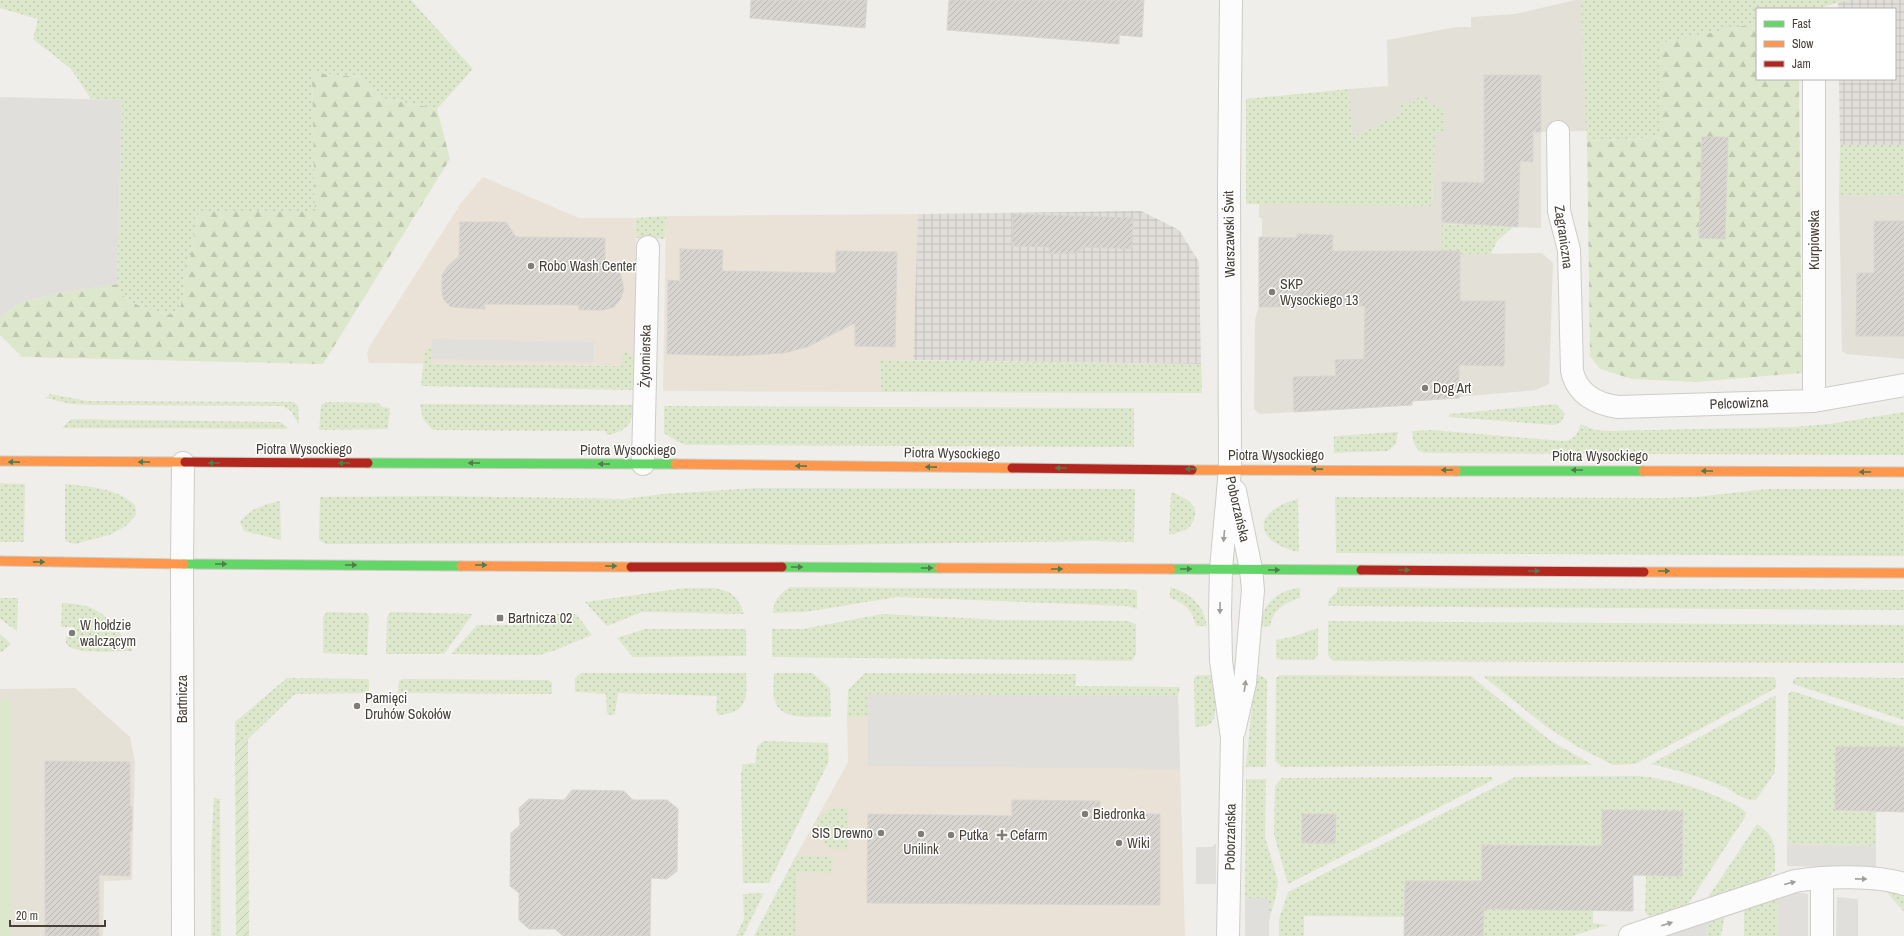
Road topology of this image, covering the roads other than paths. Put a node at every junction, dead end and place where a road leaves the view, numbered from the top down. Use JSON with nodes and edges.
{"nodes":[{"id":1,"x":1231,"y":0,"type":"edge"},
{"id":2,"x":1814,"y":80,"type":"edge"},
{"id":3,"x":1558,"y":132,"type":"dead end"},
{"id":4,"x":648,"y":247,"type":"dead end"},
{"id":5,"x":1904,"y":385,"type":"edge"},
{"id":6,"x":1578,"y":388,"type":"joint"},
{"id":7,"x":1814,"y":401,"type":"junction"},
{"id":8,"x":0,"y":462,"type":"edge"},
{"id":9,"x":183,"y":463,"type":"junction"},
{"id":10,"x":644,"y":464,"type":"junction"},
{"id":11,"x":1230,"y":469,"type":"junction"},
{"id":12,"x":1904,"y":472,"type":"edge"},
{"id":13,"x":0,"y":561,"type":"edge"},
{"id":14,"x":182,"y":564,"type":"junction"},
{"id":15,"x":1221,"y":569,"type":"junction"},
{"id":16,"x":1252,"y":569,"type":"junction"},
{"id":17,"x":1904,"y":573,"type":"edge"},
{"id":18,"x":1232,"y":738,"type":"junction"},
{"id":19,"x":1904,"y":884,"type":"edge"},
{"id":20,"x":1822,"y":887,"type":"junction"},
{"id":21,"x":183,"y":936,"type":"edge"},
{"id":22,"x":1228,"y":936,"type":"edge"},
{"id":23,"x":1630,"y":936,"type":"edge"},
{"id":24,"x":1822,"y":936,"type":"edge"}],
"edges":[{"from":1,"to":11,"type":"street","name":"Warszawski Świt"},
{"from":2,"to":7,"type":"street","name":"Kurpiowska"},
{"from":3,"to":6,"type":"street","name":"Zagraniczna"},
{"from":4,"to":10,"type":"street","name":"Żytomierska"},
{"from":5,"to":7,"type":"street","name":"Pelcowizna"},
{"from":6,"to":7,"type":"street","name":"Pelcowizna"},
{"from":9,"to":8,"type":"main road","name":"Piotra Wysockiego","one_way":true},
{"from":10,"to":9,"type":"main road","name":"Piotra Wysockiego","one_way":true},
{"from":9,"to":14,"type":"street","name":"Bartnicza"},
{"from":11,"to":10,"type":"main road","name":"Piotra Wysockiego","one_way":true},
{"from":12,"to":11,"type":"main road","name":"Piotra Wysockiego","one_way":true},
{"from":11,"to":15,"type":"street","name":"Poborzańska","one_way":true},
{"from":11,"to":16,"type":"street","name":"Poborzańska"},
{"from":13,"to":14,"type":"main road","one_way":true},
{"from":14,"to":15,"type":"main road","one_way":true},
{"from":14,"to":21,"type":"street","name":"Bartnicza"},
{"from":15,"to":16,"type":"main road"},
{"from":15,"to":18,"type":"street","name":"Poborzańska","one_way":true},
{"from":16,"to":17,"type":"main road","one_way":true},
{"from":18,"to":16,"type":"street","name":"Poborzańska","one_way":true},
{"from":18,"to":22,"type":"street","name":"Poborzańska"},
{"from":20,"to":19,"type":"street","one_way":true},
{"from":23,"to":20,"type":"street","one_way":true},
{"from":20,"to":24,"type":"street"}]}
